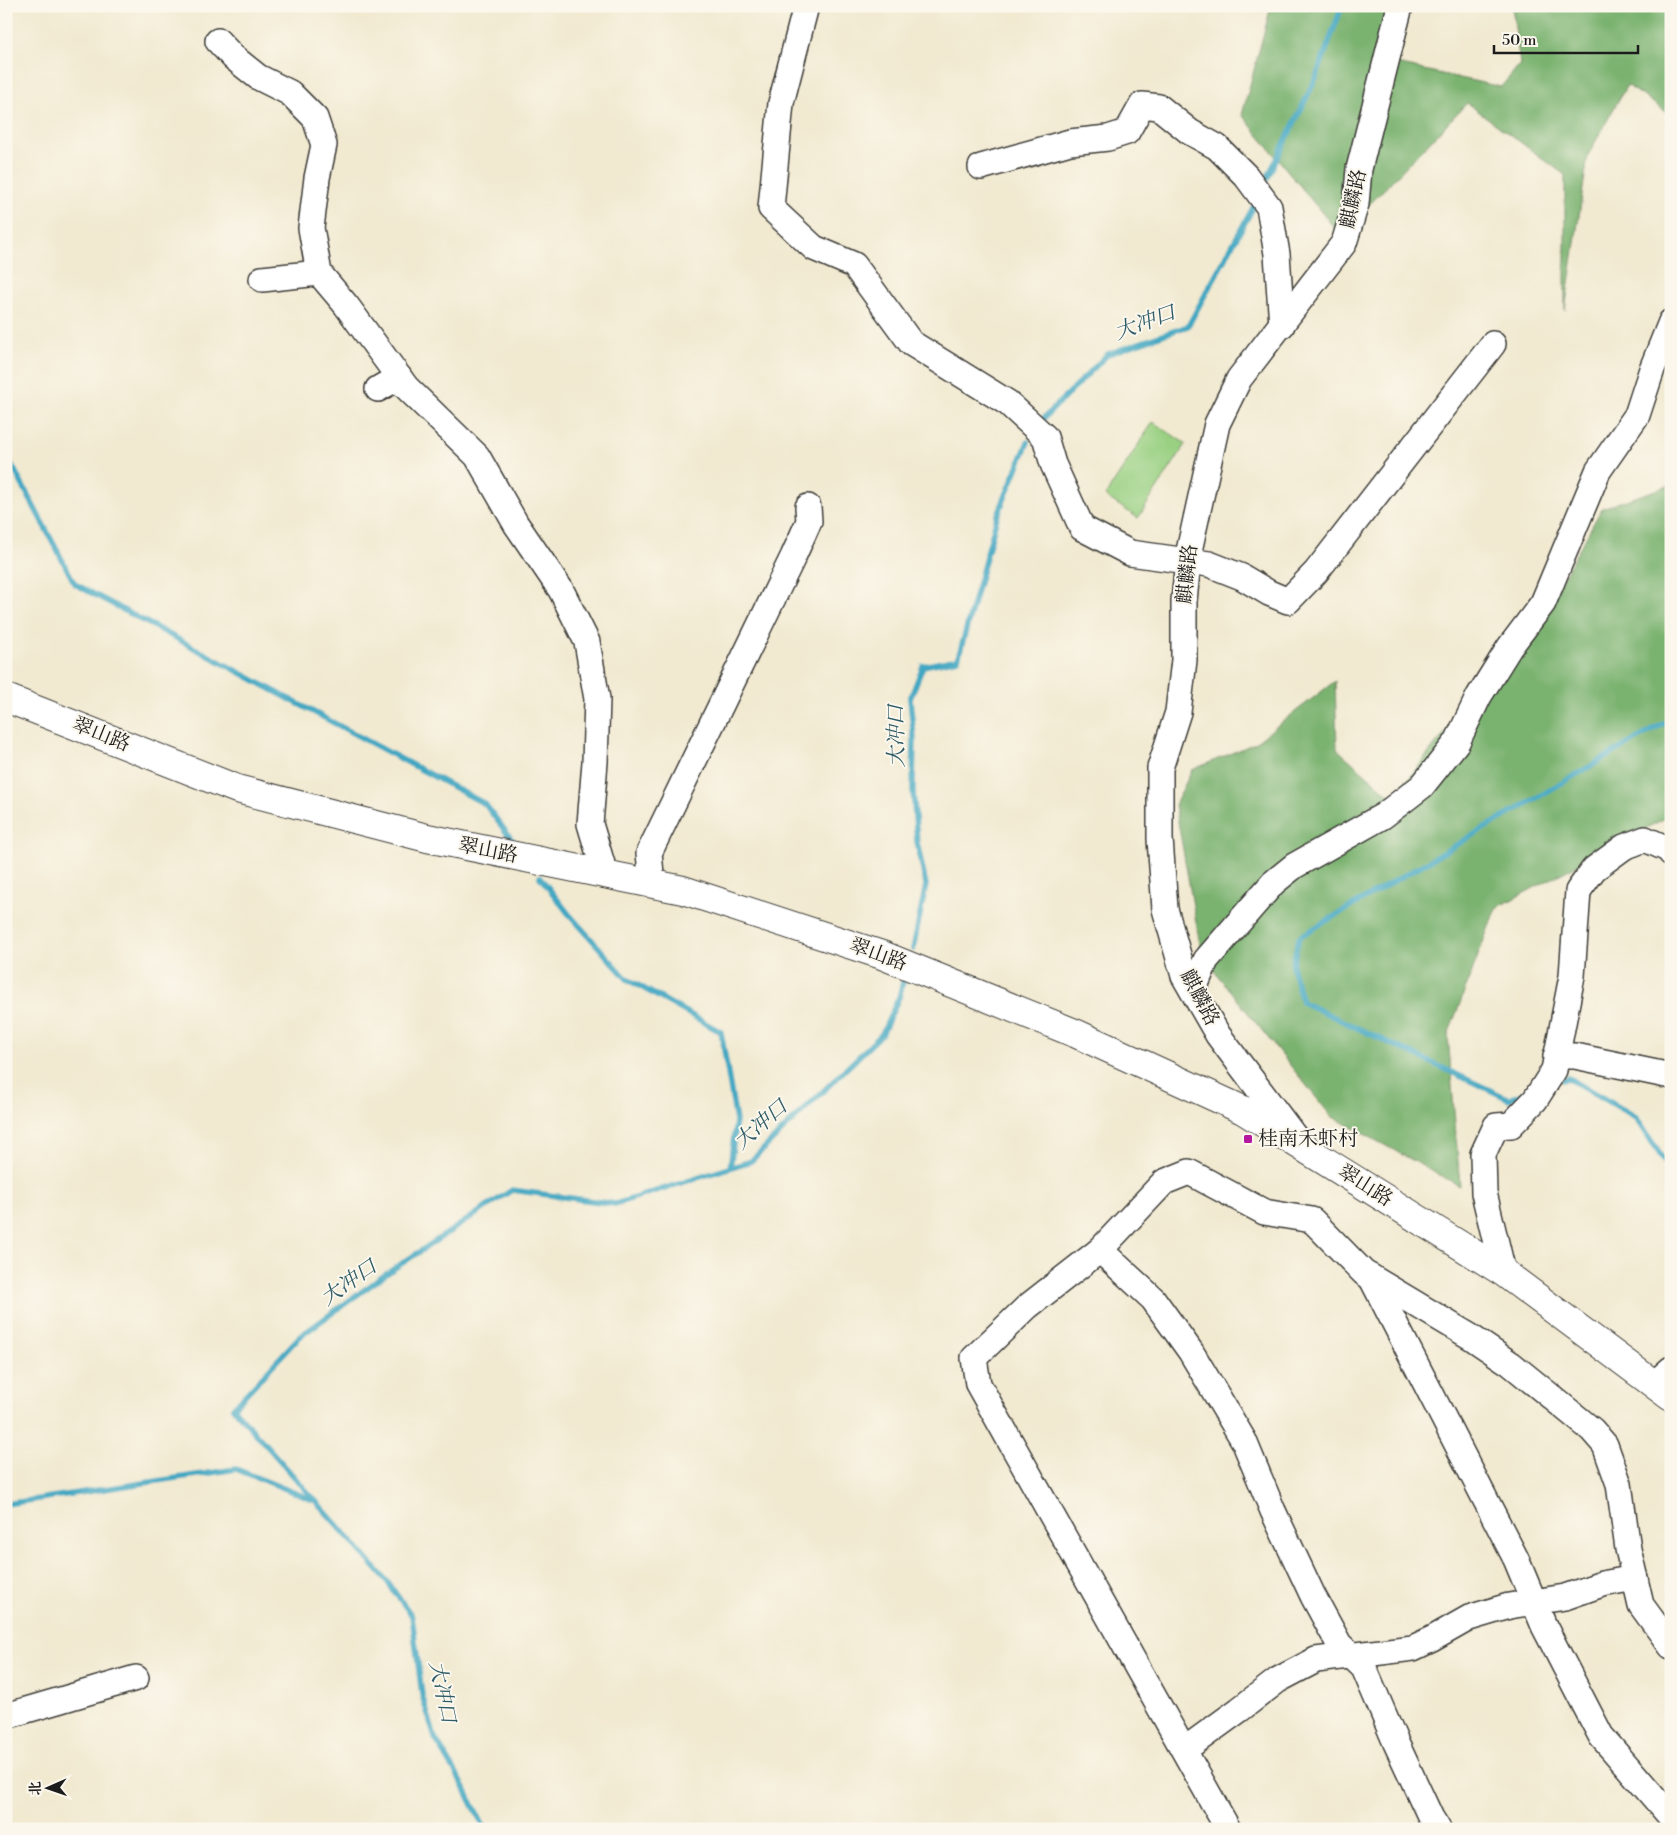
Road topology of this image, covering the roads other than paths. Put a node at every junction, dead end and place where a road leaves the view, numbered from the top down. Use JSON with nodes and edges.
{"nodes":[{"id":1,"x":806,"y":6,"type":"edge"},
{"id":2,"x":1400,"y":6,"type":"edge"},
{"id":3,"x":218,"y":41,"type":"dead end"},
{"id":4,"x":981,"y":167,"type":"dead end"},
{"id":5,"x":318,"y":273,"type":"junction"},
{"id":6,"x":262,"y":279,"type":"dead end"},
{"id":7,"x":1671,"y":322,"type":"edge"},
{"id":8,"x":1282,"y":325,"type":"junction"},
{"id":9,"x":1493,"y":344,"type":"dead end"},
{"id":10,"x":399,"y":377,"type":"junction"},
{"id":11,"x":378,"y":389,"type":"dead end"},
{"id":12,"x":808,"y":506,"type":"dead end"},
{"id":13,"x":1188,"y":561,"type":"junction"},
{"id":14,"x":6,"y":698,"type":"edge"},
{"id":15,"x":1671,"y":853,"type":"edge"},
{"id":16,"x":606,"y":874,"type":"junction"},
{"id":17,"x":652,"y":884,"type":"junction"},
{"id":18,"x":1193,"y":991,"type":"junction"},
{"id":19,"x":1556,"y":1056,"type":"junction"},
{"id":20,"x":1671,"y":1076,"type":"edge"},
{"id":21,"x":1304,"y":1148,"type":"junction"},
{"id":22,"x":1100,"y":1250,"type":"junction"},
{"id":23,"x":1502,"y":1272,"type":"junction"},
{"id":24,"x":1371,"y":1277,"type":"junction"},
{"id":25,"x":1665,"y":1383,"type":"edge"},
{"id":26,"x":1635,"y":1578,"type":"junction"},
{"id":27,"x":1535,"y":1603,"type":"junction"},
{"id":28,"x":1671,"y":1646,"type":"edge"},
{"id":29,"x":1351,"y":1655,"type":"junction"},
{"id":30,"x":136,"y":1678,"type":"dead end"},
{"id":31,"x":6,"y":1716,"type":"edge"},
{"id":32,"x":1184,"y":1750,"type":"junction"},
{"id":33,"x":1671,"y":1817,"type":"edge"},
{"id":34,"x":1228,"y":1829,"type":"edge"},
{"id":35,"x":1438,"y":1829,"type":"edge"}],
"edges":[{"from":1,"to":13,"type":"street"},
{"from":2,"to":8,"type":"street","name":"麒麟路"},
{"from":3,"to":5,"type":"street"},
{"from":4,"to":8,"type":"street"},
{"from":5,"to":6,"type":"street"},
{"from":5,"to":10,"type":"street"},
{"from":7,"to":18,"type":"street"},
{"from":8,"to":13,"type":"street","name":"麒麟路"},
{"from":9,"to":13,"type":"street"},
{"from":10,"to":11,"type":"street"},
{"from":10,"to":16,"type":"street"},
{"from":12,"to":17,"type":"street"},
{"from":13,"to":18,"type":"street","name":"麒麟路"},
{"from":14,"to":16,"type":"main road","name":"翠山路"},
{"from":15,"to":19,"type":"street"},
{"from":16,"to":17,"type":"main road","name":"翠山路"},
{"from":17,"to":21,"type":"main road","name":"翠山路"},
{"from":18,"to":21,"type":"street","name":"麒麟路"},
{"from":19,"to":20,"type":"street"},
{"from":19,"to":23,"type":"street"},
{"from":21,"to":23,"type":"main road","name":"翠山路"},
{"from":22,"to":24,"type":"street"},
{"from":22,"to":29,"type":"street"},
{"from":22,"to":32,"type":"street"},
{"from":23,"to":25,"type":"main road","name":"翠山路"},
{"from":24,"to":26,"type":"street"},
{"from":24,"to":27,"type":"street"},
{"from":26,"to":27,"type":"street"},
{"from":26,"to":28,"type":"street"},
{"from":27,"to":29,"type":"street"},
{"from":27,"to":33,"type":"street"},
{"from":29,"to":32,"type":"street"},
{"from":29,"to":35,"type":"street"},
{"from":30,"to":31,"type":"street"},
{"from":32,"to":34,"type":"street"}]}
